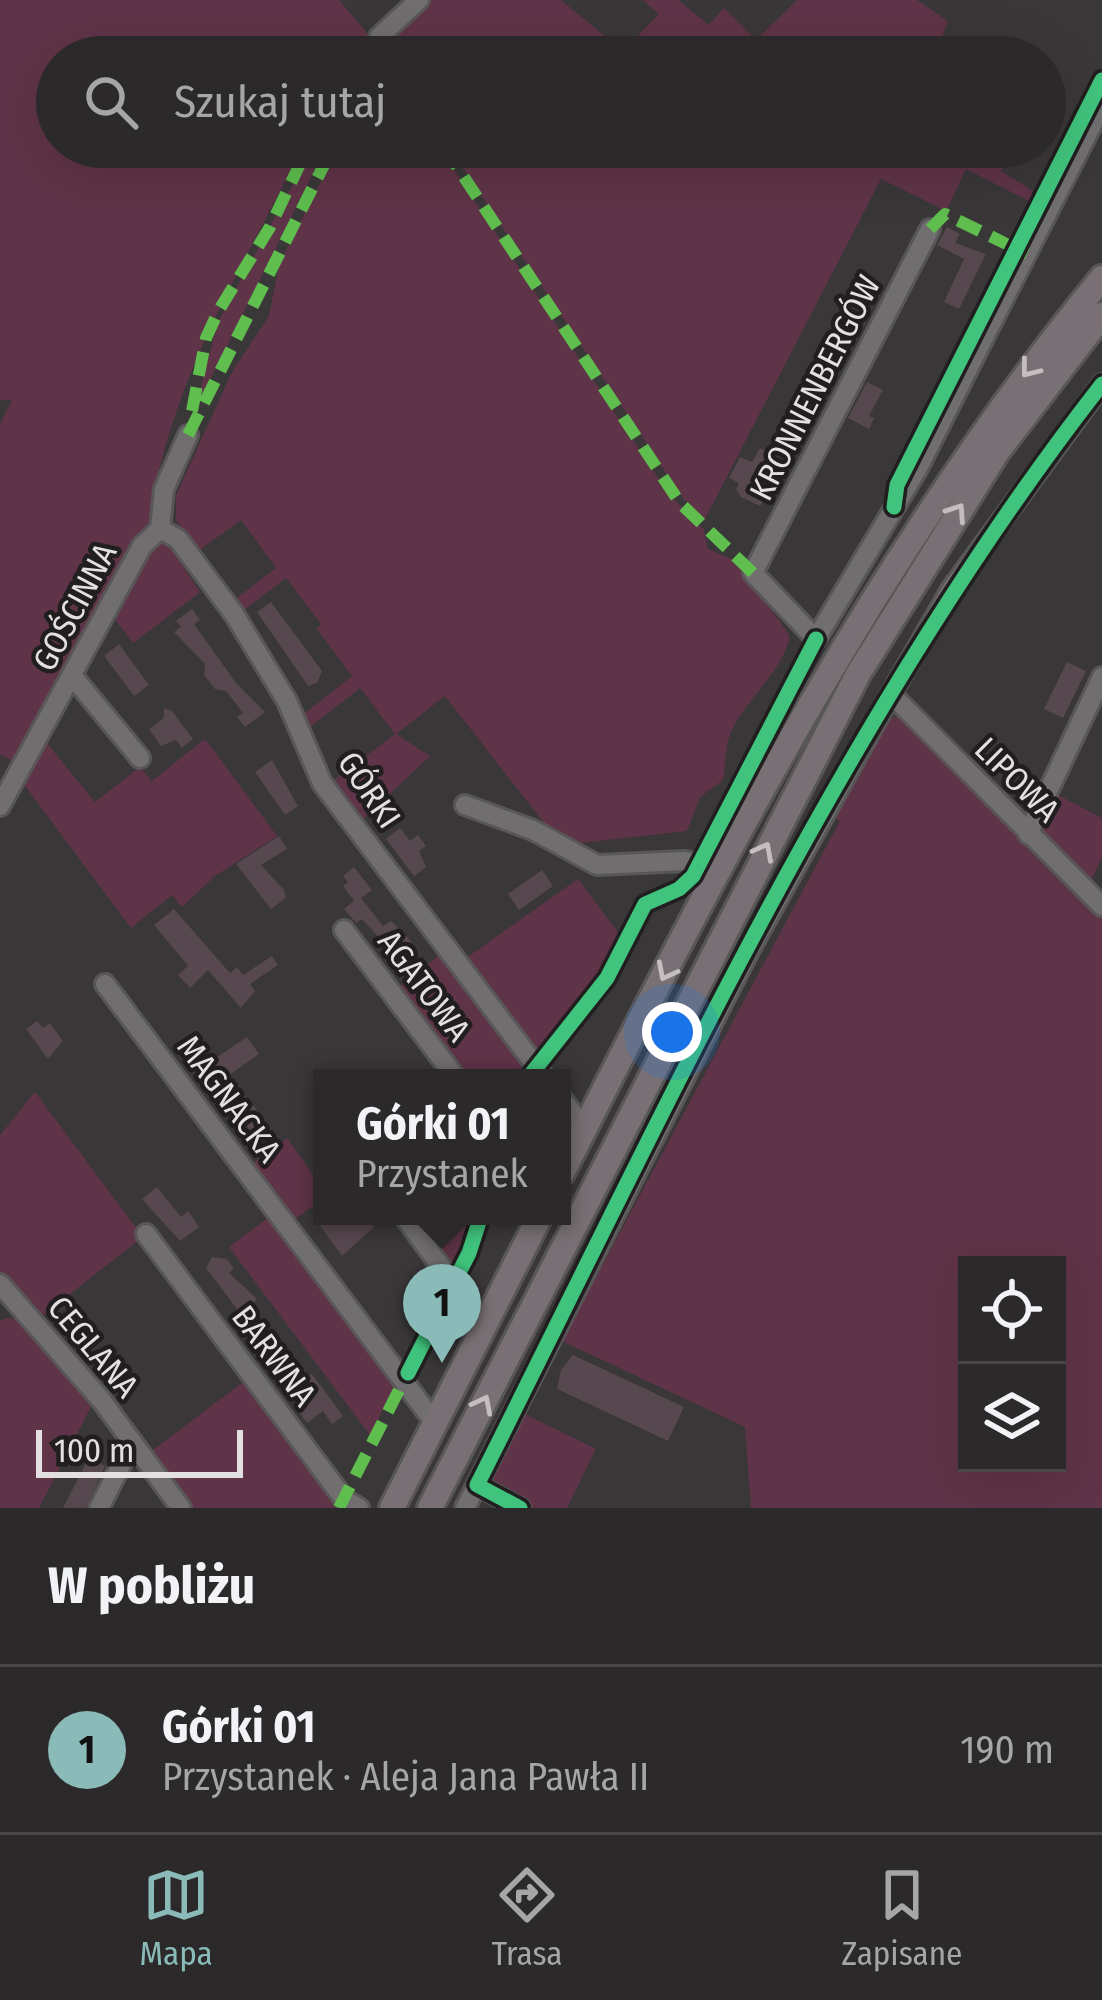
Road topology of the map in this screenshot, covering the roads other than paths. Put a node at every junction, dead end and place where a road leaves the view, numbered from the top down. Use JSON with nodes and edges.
{"nodes":[{"id":1,"x":419,"y":0,"type":"edge"},
{"id":2,"x":380,"y":36,"type":"edge"},
{"id":3,"x":1102,"y":105,"type":"edge"},
{"id":4,"x":930,"y":229,"type":"dead end"},
{"id":5,"x":1102,"y":278,"type":"edge"},
{"id":6,"x":1102,"y":315,"type":"edge"},
{"id":7,"x":1102,"y":384,"type":"edge"},
{"id":8,"x":188,"y":435,"type":"dead end"},
{"id":9,"x":160,"y":529,"type":"junction"},
{"id":10,"x":74,"y":677,"type":"junction"},
{"id":11,"x":1102,"y":677,"type":"edge"},
{"id":12,"x":891,"y":694,"type":"junction"},
{"id":13,"x":140,"y":758,"type":"dead end"},
{"id":14,"x":465,"y":805,"type":"dead end"},
{"id":15,"x":0,"y":806,"type":"edge"},
{"id":16,"x":1028,"y":834,"type":"junction"},
{"id":17,"x":719,"y":868,"type":"junction"},
{"id":18,"x":1102,"y":906,"type":"edge"},
{"id":19,"x":344,"y":930,"type":"dead end"},
{"id":20,"x":105,"y":983,"type":"dead end"},
{"id":21,"x":449,"y":1069,"type":"edge"},
{"id":22,"x":538,"y":1069,"type":"edge"},
{"id":23,"x":571,"y":1111,"type":"edge"},
{"id":24,"x":585,"y":1129,"type":"junction"},
{"id":25,"x":571,"y":1156,"type":"edge"},
{"id":26,"x":411,"y":1225,"type":"edge"},
{"id":27,"x":535,"y":1225,"type":"edge"},
{"id":28,"x":146,"y":1234,"type":"dead end"},
{"id":29,"x":1,"y":1288,"type":"edge"},
{"id":30,"x":484,"y":1326,"type":"junction"},
{"id":31,"x":435,"y":1423,"type":"junction"},
{"id":32,"x":136,"y":1447,"type":"junction"},
{"id":33,"x":477,"y":1485,"type":"junction"},
{"id":34,"x":99,"y":1508,"type":"edge"},
{"id":35,"x":181,"y":1508,"type":"edge"},
{"id":36,"x":359,"y":1508,"type":"edge"},
{"id":37,"x":392,"y":1508,"type":"edge"},
{"id":38,"x":430,"y":1508,"type":"edge"},
{"id":39,"x":465,"y":1508,"type":"edge"},
{"id":40,"x":520,"y":1508,"type":"edge"}],
"edges":[{"from":1,"to":2,"type":"street"},
{"from":3,"to":4,"type":"street","name":"KRONNENBERGÓW"},
{"from":5,"to":17,"type":"main road","one_way":true},
{"from":38,"to":6,"type":"main road","one_way":true},
{"from":7,"to":12,"type":"street"},
{"from":8,"to":9,"type":"street","name":"GOŚCINNA"},
{"from":9,"to":10,"type":"street","name":"GOŚCINNA"},
{"from":9,"to":22,"type":"street","name":"GÓRKI"},
{"from":10,"to":13,"type":"street"},
{"from":10,"to":15,"type":"street","name":"GOŚCINNA"},
{"from":11,"to":16,"type":"street"},
{"from":12,"to":16,"type":"street","name":"LIPOWA"},
{"from":12,"to":33,"type":"street"},
{"from":14,"to":17,"type":"street"},
{"from":16,"to":18,"type":"street","name":"LIPOWA"},
{"from":17,"to":24,"type":"main road","one_way":true},
{"from":19,"to":21,"type":"street","name":"AGATOWA"},
{"from":20,"to":31,"type":"street","name":"MAGNACKA"},
{"from":23,"to":24,"type":"street"},
{"from":24,"to":25,"type":"main road"},
{"from":26,"to":30,"type":"street"},
{"from":27,"to":30,"type":"main road"},
{"from":28,"to":36,"type":"street","name":"BARWNA"},
{"from":29,"to":32,"type":"street","name":"CEGLANA"},
{"from":30,"to":31,"type":"main road"},
{"from":31,"to":37,"type":"main road"},
{"from":32,"to":34,"type":"street"},
{"from":32,"to":35,"type":"street","name":"CEGLANA"},
{"from":33,"to":39,"type":"street"},
{"from":33,"to":40,"type":"street"}]}
